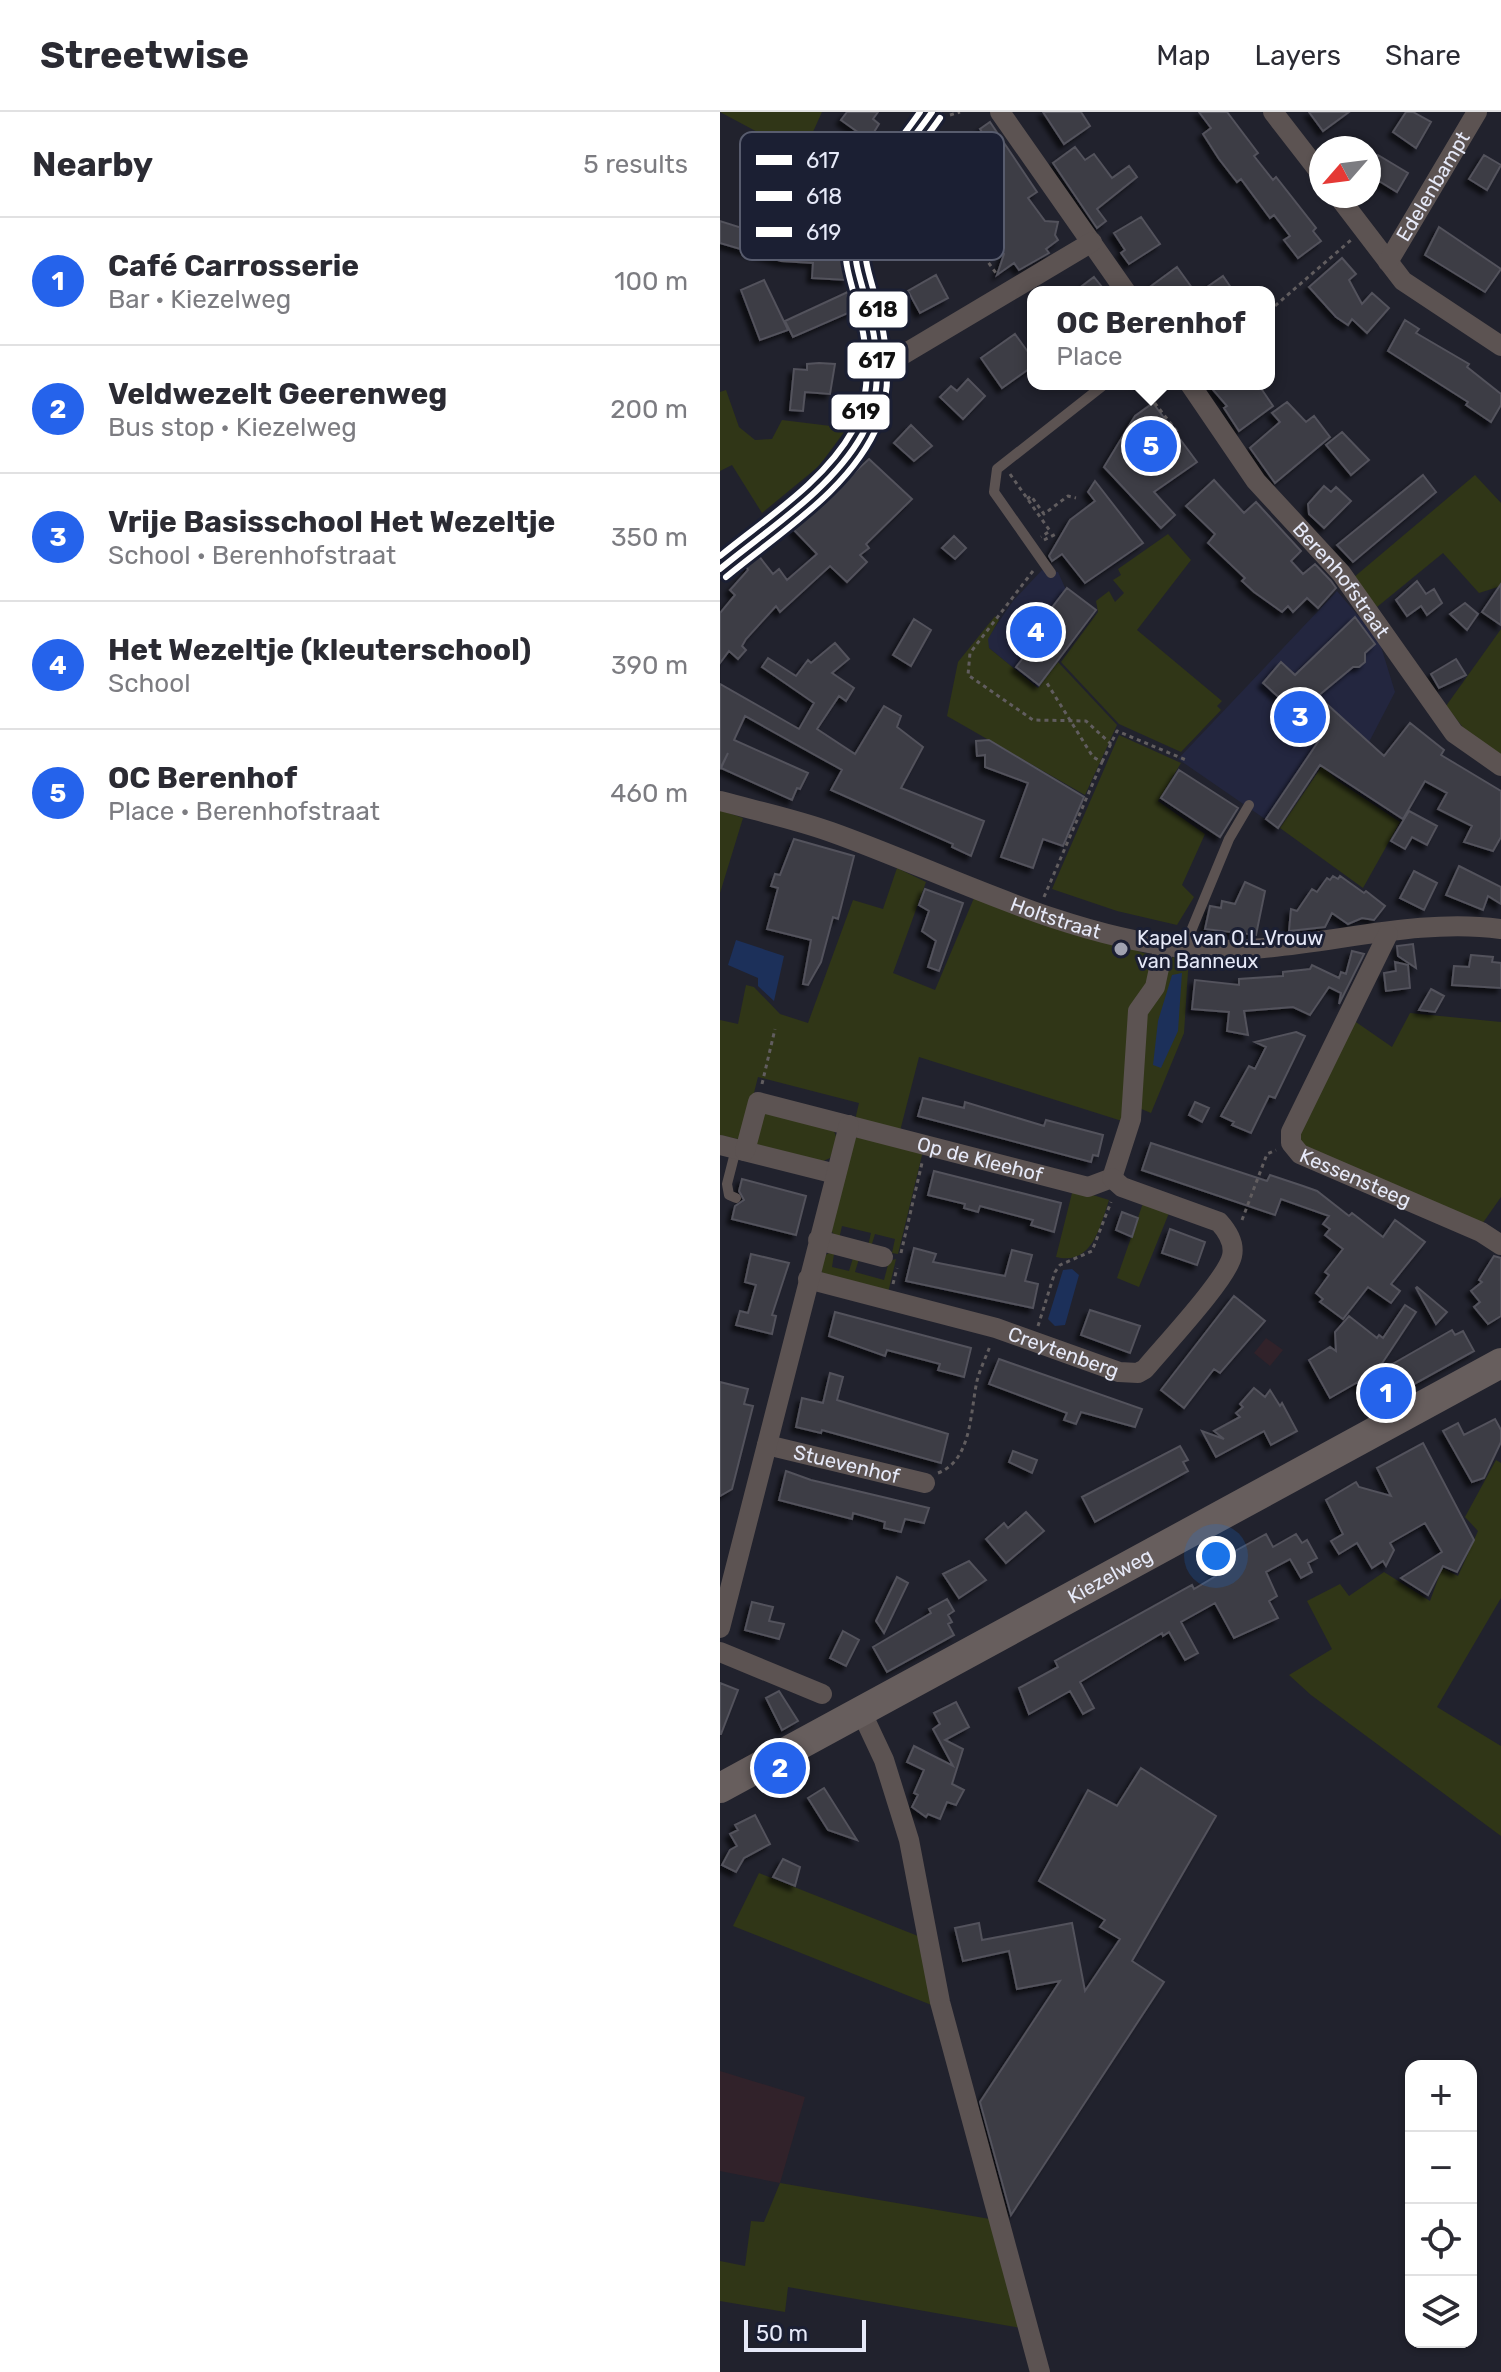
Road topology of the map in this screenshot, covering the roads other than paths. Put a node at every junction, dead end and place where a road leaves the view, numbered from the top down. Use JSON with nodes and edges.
{"nodes":[{"id":1,"x":1000,"y":112,"type":"edge"},
{"id":2,"x":1273,"y":112,"type":"edge"},
{"id":3,"x":1477,"y":112,"type":"edge"},
{"id":4,"x":938,"y":115,"type":"edge"},
{"id":5,"x":923,"y":132,"type":"edge"},
{"id":6,"x":1309,"y":158,"type":"edge"},
{"id":7,"x":1347,"y":208,"type":"edge"},
{"id":8,"x":1092,"y":242,"type":"junction"},
{"id":9,"x":858,"y":260,"type":"edge"},
{"id":10,"x":1388,"y":262,"type":"junction"},
{"id":11,"x":1122,"y":286,"type":"edge"},
{"id":12,"x":1501,"y":346,"type":"edge"},
{"id":13,"x":879,"y":360,"type":"junction"},
{"id":14,"x":1097,"y":390,"type":"edge"},
{"id":15,"x":1194,"y":390,"type":"edge"},
{"id":16,"x":720,"y":569,"type":"edge"},
{"id":17,"x":1051,"y":573,"type":"dead end"},
{"id":18,"x":1501,"y":766,"type":"edge"},
{"id":19,"x":720,"y":801,"type":"edge"},
{"id":20,"x":1249,"y":805,"type":"dead end"},
{"id":21,"x":1501,"y":929,"type":"edge"},
{"id":22,"x":1388,"y":934,"type":"junction"},
{"id":23,"x":1174,"y":947,"type":"junction"},
{"id":24,"x":849,"y":1125,"type":"junction"},
{"id":25,"x":734,"y":1148,"type":"edge"},
{"id":26,"x":836,"y":1174,"type":"junction"},
{"id":27,"x":1115,"y":1181,"type":"junction"},
{"id":28,"x":736,"y":1198,"type":"dead end"},
{"id":29,"x":818,"y":1240,"type":"junction"},
{"id":30,"x":1501,"y":1245,"type":"edge"},
{"id":31,"x":883,"y":1257,"type":"dead end"},
{"id":32,"x":808,"y":1279,"type":"junction"},
{"id":33,"x":1501,"y":1363,"type":"edge"},
{"id":34,"x":767,"y":1445,"type":"junction"},
{"id":35,"x":925,"y":1483,"type":"road end"},
{"id":36,"x":720,"y":1628,"type":"edge"},
{"id":37,"x":720,"y":1652,"type":"edge"},
{"id":38,"x":822,"y":1694,"type":"dead end"},
{"id":39,"x":861,"y":1711,"type":"junction"},
{"id":40,"x":720,"y":1788,"type":"edge"},
{"id":41,"x":1040,"y":2372,"type":"edge"}],
"edges":[{"from":1,"to":8,"type":"street"},
{"from":2,"to":6,"type":"street"},
{"from":3,"to":10,"type":"street","name":"Edelenbampt"},
{"from":4,"to":5,"type":"street"},
{"from":7,"to":10,"type":"street"},
{"from":8,"to":11,"type":"street"},
{"from":8,"to":13,"type":"street"},
{"from":9,"to":13,"type":"street"},
{"from":10,"to":12,"type":"street"},
{"from":13,"to":16,"type":"street"},
{"from":14,"to":17,"type":"lane"},
{"from":15,"to":18,"type":"street","name":"Berenhofstraat"},
{"from":19,"to":23,"type":"street","name":"Holtstraat"},
{"from":20,"to":23,"type":"lane"},
{"from":21,"to":22,"type":"street","name":"Holtstraat"},
{"from":22,"to":23,"type":"street","name":"Holtstraat"},
{"from":22,"to":30,"type":"street","name":"Kessensteeg"},
{"from":23,"to":27,"type":"street"},
{"from":24,"to":25,"type":"street","name":"Op de Kleehof"},
{"from":24,"to":26,"type":"street"},
{"from":24,"to":27,"type":"street","name":"Op de Kleehof"},
{"from":25,"to":26,"type":"street"},
{"from":25,"to":28,"type":"lane"},
{"from":26,"to":29,"type":"street"},
{"from":27,"to":32,"type":"street","name":"Creytenberg"},
{"from":29,"to":31,"type":"street"},
{"from":29,"to":32,"type":"street"},
{"from":32,"to":34,"type":"street"},
{"from":33,"to":39,"type":"main road","name":"Kiezelweg"},
{"from":34,"to":35,"type":"street","name":"Stuevenhof"},
{"from":34,"to":36,"type":"street"},
{"from":37,"to":38,"type":"street"},
{"from":39,"to":40,"type":"main road","name":"Kiezelweg"},
{"from":39,"to":41,"type":"street"}]}
